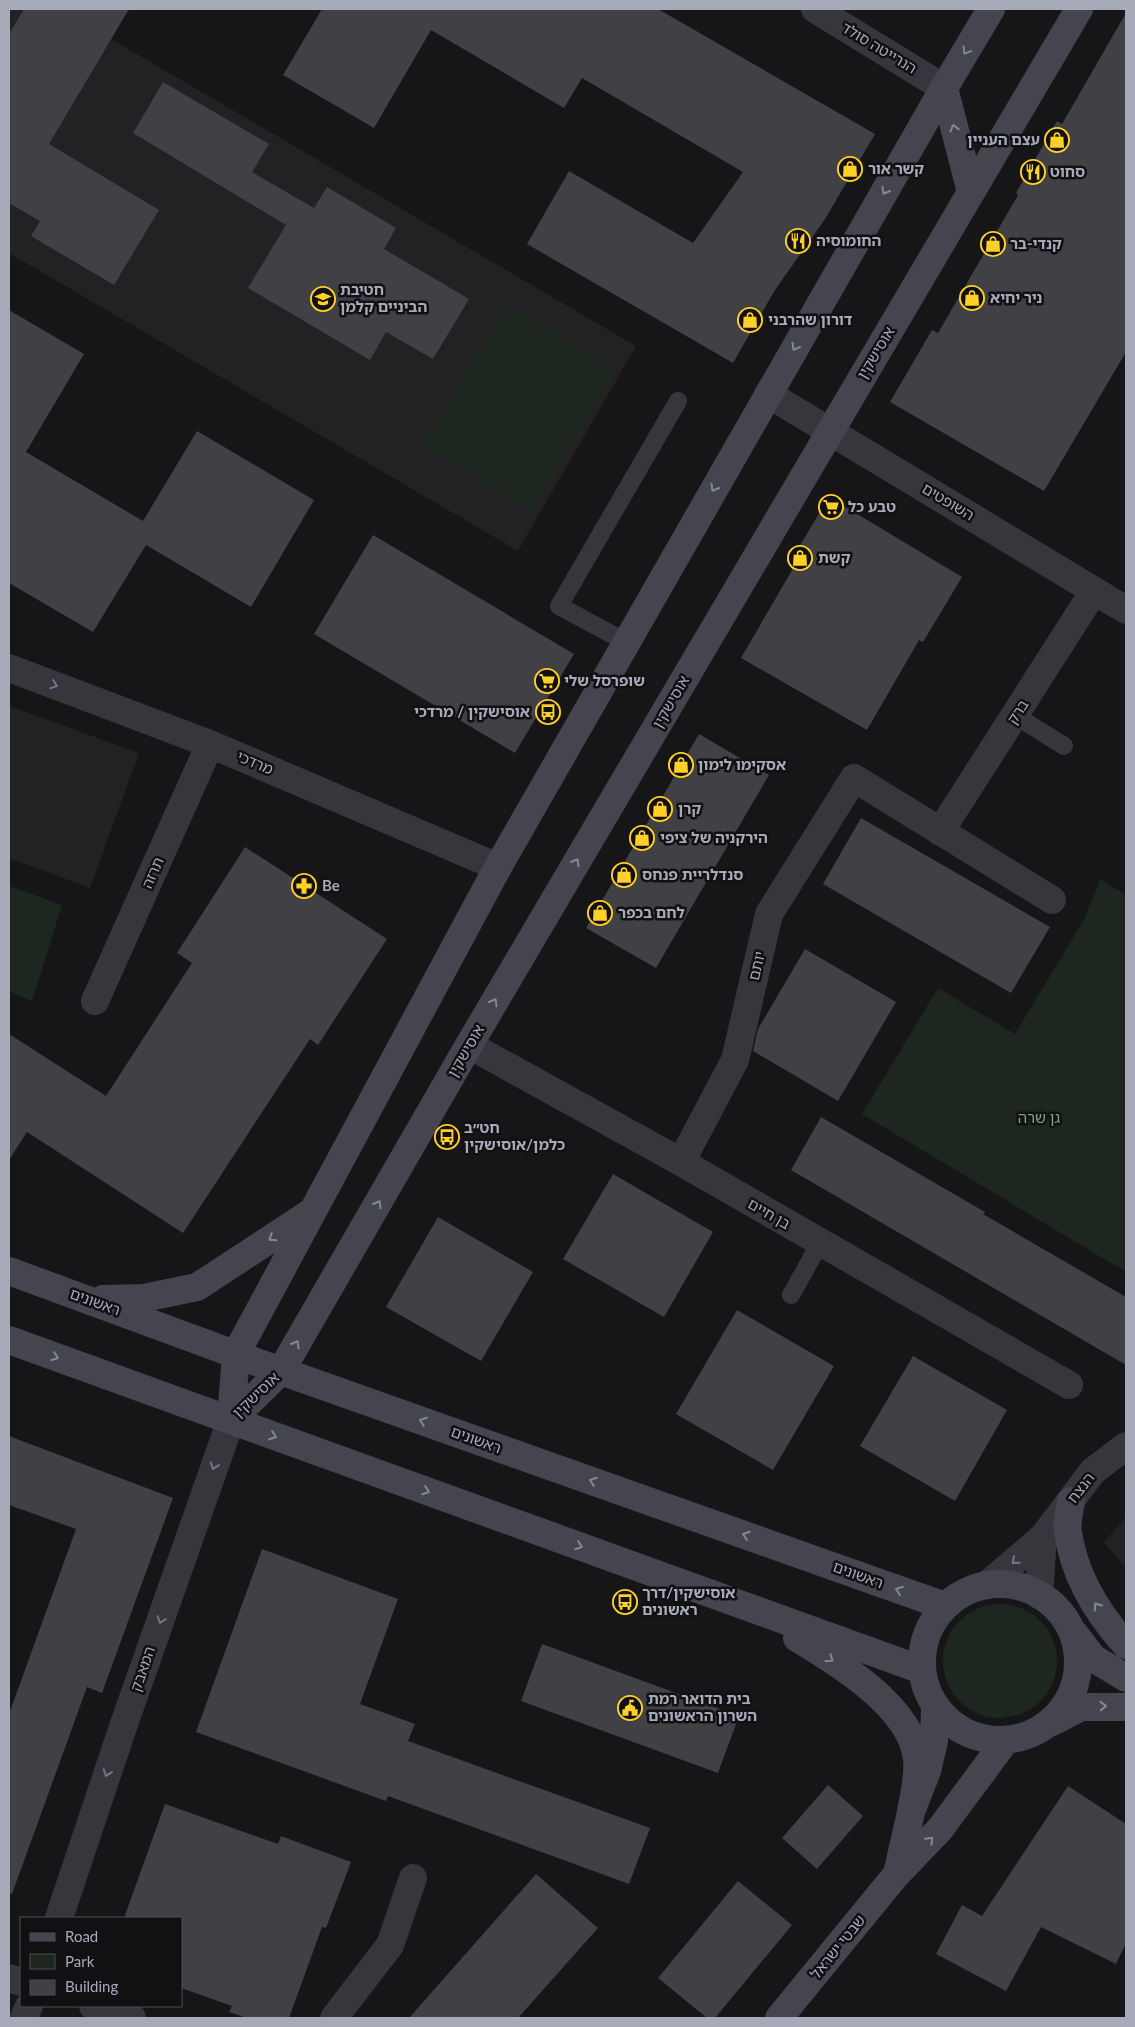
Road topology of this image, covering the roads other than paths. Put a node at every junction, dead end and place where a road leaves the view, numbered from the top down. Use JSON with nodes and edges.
{"nodes":[{"id":1,"x":815,"y":9,"type":"edge"},
{"id":2,"x":991,"y":9,"type":"edge"},
{"id":3,"x":1079,"y":9,"type":"edge"},
{"id":4,"x":944,"y":88,"type":"junction"},
{"id":5,"x":971,"y":192,"type":"junction"},
{"id":6,"x":768,"y":394,"type":"junction"},
{"id":7,"x":678,"y":401,"type":"dead end"},
{"id":8,"x":830,"y":431,"type":"junction"},
{"id":9,"x":1094,"y":591,"type":"junction"},
{"id":10,"x":1126,"y":610,"type":"edge"},
{"id":11,"x":626,"y":642,"type":"junction"},
{"id":12,"x":9,"y":668,"type":"edge"},
{"id":13,"x":1016,"y":716,"type":"junction"},
{"id":14,"x":210,"y":744,"type":"junction"},
{"id":15,"x":1064,"y":746,"type":"dead end"},
{"id":16,"x":940,"y":832,"type":"junction"},
{"id":17,"x":498,"y":867,"type":"junction"},
{"id":18,"x":1052,"y":900,"type":"dead end"},
{"id":19,"x":95,"y":1001,"type":"dead end"},
{"id":20,"x":469,"y":1045,"type":"junction"},
{"id":21,"x":680,"y":1162,"type":"junction"},
{"id":22,"x":313,"y":1211,"type":"junction"},
{"id":23,"x":820,"y":1243,"type":"junction"},
{"id":24,"x":9,"y":1271,"type":"edge"},
{"id":25,"x":791,"y":1295,"type":"dead end"},
{"id":26,"x":86,"y":1299,"type":"junction"},
{"id":27,"x":9,"y":1340,"type":"edge"},
{"id":28,"x":236,"y":1354,"type":"junction"},
{"id":29,"x":281,"y":1370,"type":"junction"},
{"id":30,"x":1069,"y":1385,"type":"dead end"},
{"id":31,"x":231,"y":1420,"type":"junction"},
{"id":32,"x":1126,"y":1446,"type":"edge"},
{"id":33,"x":1071,"y":1501,"type":"junction"},
{"id":34,"x":1044,"y":1537,"type":"junction"},
{"id":35,"x":987,"y":1585,"type":"junction"},
{"id":36,"x":1039,"y":1595,"type":"junction"},
{"id":37,"x":744,"y":1606,"type":"junction"},
{"id":38,"x":945,"y":1606,"type":"junction"},
{"id":39,"x":1070,"y":1628,"type":"junction"},
{"id":40,"x":1126,"y":1645,"type":"edge"},
{"id":41,"x":922,"y":1670,"type":"junction"},
{"id":42,"x":1126,"y":1678,"type":"edge"},
{"id":43,"x":935,"y":1707,"type":"junction"},
{"id":44,"x":1126,"y":1707,"type":"edge"},
{"id":45,"x":1048,"y":1724,"type":"junction"},
{"id":46,"x":1006,"y":1740,"type":"junction"},
{"id":47,"x":911,"y":1812,"type":"junction"},
{"id":48,"x":896,"y":1875,"type":"junction"},
{"id":49,"x":413,"y":1878,"type":"dead end"},
{"id":50,"x":58,"y":1917,"type":"edge"},
{"id":51,"x":96,"y":2007,"type":"edge"},
{"id":52,"x":132,"y":2018,"type":"edge"},
{"id":53,"x":334,"y":2018,"type":"edge"},
{"id":54,"x":780,"y":2018,"type":"edge"}],
"edges":[{"from":1,"to":4,"type":"street","name":"הנרייטה סולד"},
{"from":2,"to":4,"type":"street","name":"אוסישקין","one_way":true},
{"from":3,"to":5,"type":"street","name":"אוסישקין"},
{"from":5,"to":4,"type":"street","one_way":true},
{"from":4,"to":6,"type":"street","name":"אוסישקין","one_way":true},
{"from":5,"to":8,"type":"street","name":"אוסישקין"},
{"from":6,"to":8,"type":"street","name":"השופטים"},
{"from":6,"to":11,"type":"street","name":"אוסישקין","one_way":true},
{"from":7,"to":11,"type":"lane"},
{"from":8,"to":9,"type":"street","name":"השופטים"},
{"from":20,"to":8,"type":"street","name":"אוסישקין","one_way":true},
{"from":9,"to":10,"type":"street","name":"השופטים"},
{"from":9,"to":13,"type":"street","name":"ברק"},
{"from":11,"to":17,"type":"street","name":"אוסישקין"},
{"from":12,"to":14,"type":"street","name":"מרדכי","one_way":true},
{"from":13,"to":15,"type":"lane"},
{"from":13,"to":16,"type":"street","name":"ברק"},
{"from":14,"to":17,"type":"street","name":"מרדכי"},
{"from":14,"to":19,"type":"street","name":"תרזה"},
{"from":16,"to":18,"type":"street"},
{"from":16,"to":21,"type":"street","name":"יותם"},
{"from":17,"to":22,"type":"street","name":"אוסישקין"},
{"from":20,"to":21,"type":"street","name":"בן חיים"},
{"from":29,"to":20,"type":"street","name":"אוסישקין","one_way":true},
{"from":21,"to":23,"type":"street","name":"בן חיים"},
{"from":22,"to":26,"type":"street","one_way":true},
{"from":22,"to":28,"type":"street","name":"אוסישקין"},
{"from":23,"to":25,"type":"lane"},
{"from":23,"to":30,"type":"street","name":"בן חיים"},
{"from":24,"to":26,"type":"street","name":"ראשונים"},
{"from":26,"to":28,"type":"street","name":"ראשונים"},
{"from":27,"to":31,"type":"street","one_way":true},
{"from":28,"to":29,"type":"street","name":"ראשונים"},
{"from":28,"to":31,"type":"street","name":"אוסישקין"},
{"from":29,"to":31,"type":"street","name":"אוסישקין"},
{"from":38,"to":29,"type":"street","name":"ראשונים","one_way":true},
{"from":31,"to":37,"type":"street","one_way":true},
{"from":31,"to":50,"type":"street","name":"המאבק","one_way":true},
{"from":32,"to":33,"type":"street","name":"הנצח"},
{"from":33,"to":34,"type":"street","name":"הנצח"},
{"from":40,"to":33,"type":"street","one_way":true},
{"from":34,"to":35,"type":"street","name":"הנצח","one_way":true},
{"from":34,"to":36,"type":"street"},
{"from":35,"to":36,"type":"street"},
{"from":35,"to":38,"type":"street"},
{"from":36,"to":39,"type":"street"},
{"from":37,"to":41,"type":"street"},
{"from":37,"to":47,"type":"street","one_way":true},
{"from":38,"to":41,"type":"street"},
{"from":39,"to":42,"type":"street"},
{"from":39,"to":45,"type":"street"},
{"from":41,"to":43,"type":"street"},
{"from":43,"to":46,"type":"street"},
{"from":43,"to":47,"type":"street","name":"שבטי ישראל"},
{"from":45,"to":44,"type":"street","one_way":true},
{"from":45,"to":46,"type":"street"},
{"from":48,"to":46,"type":"street","name":"שבטי ישראל","one_way":true},
{"from":47,"to":48,"type":"street","name":"שבטי ישראל"},
{"from":48,"to":54,"type":"street","name":"שבטי ישראל"},
{"from":49,"to":53,"type":"street"},
{"from":51,"to":52,"type":"street"}]}
